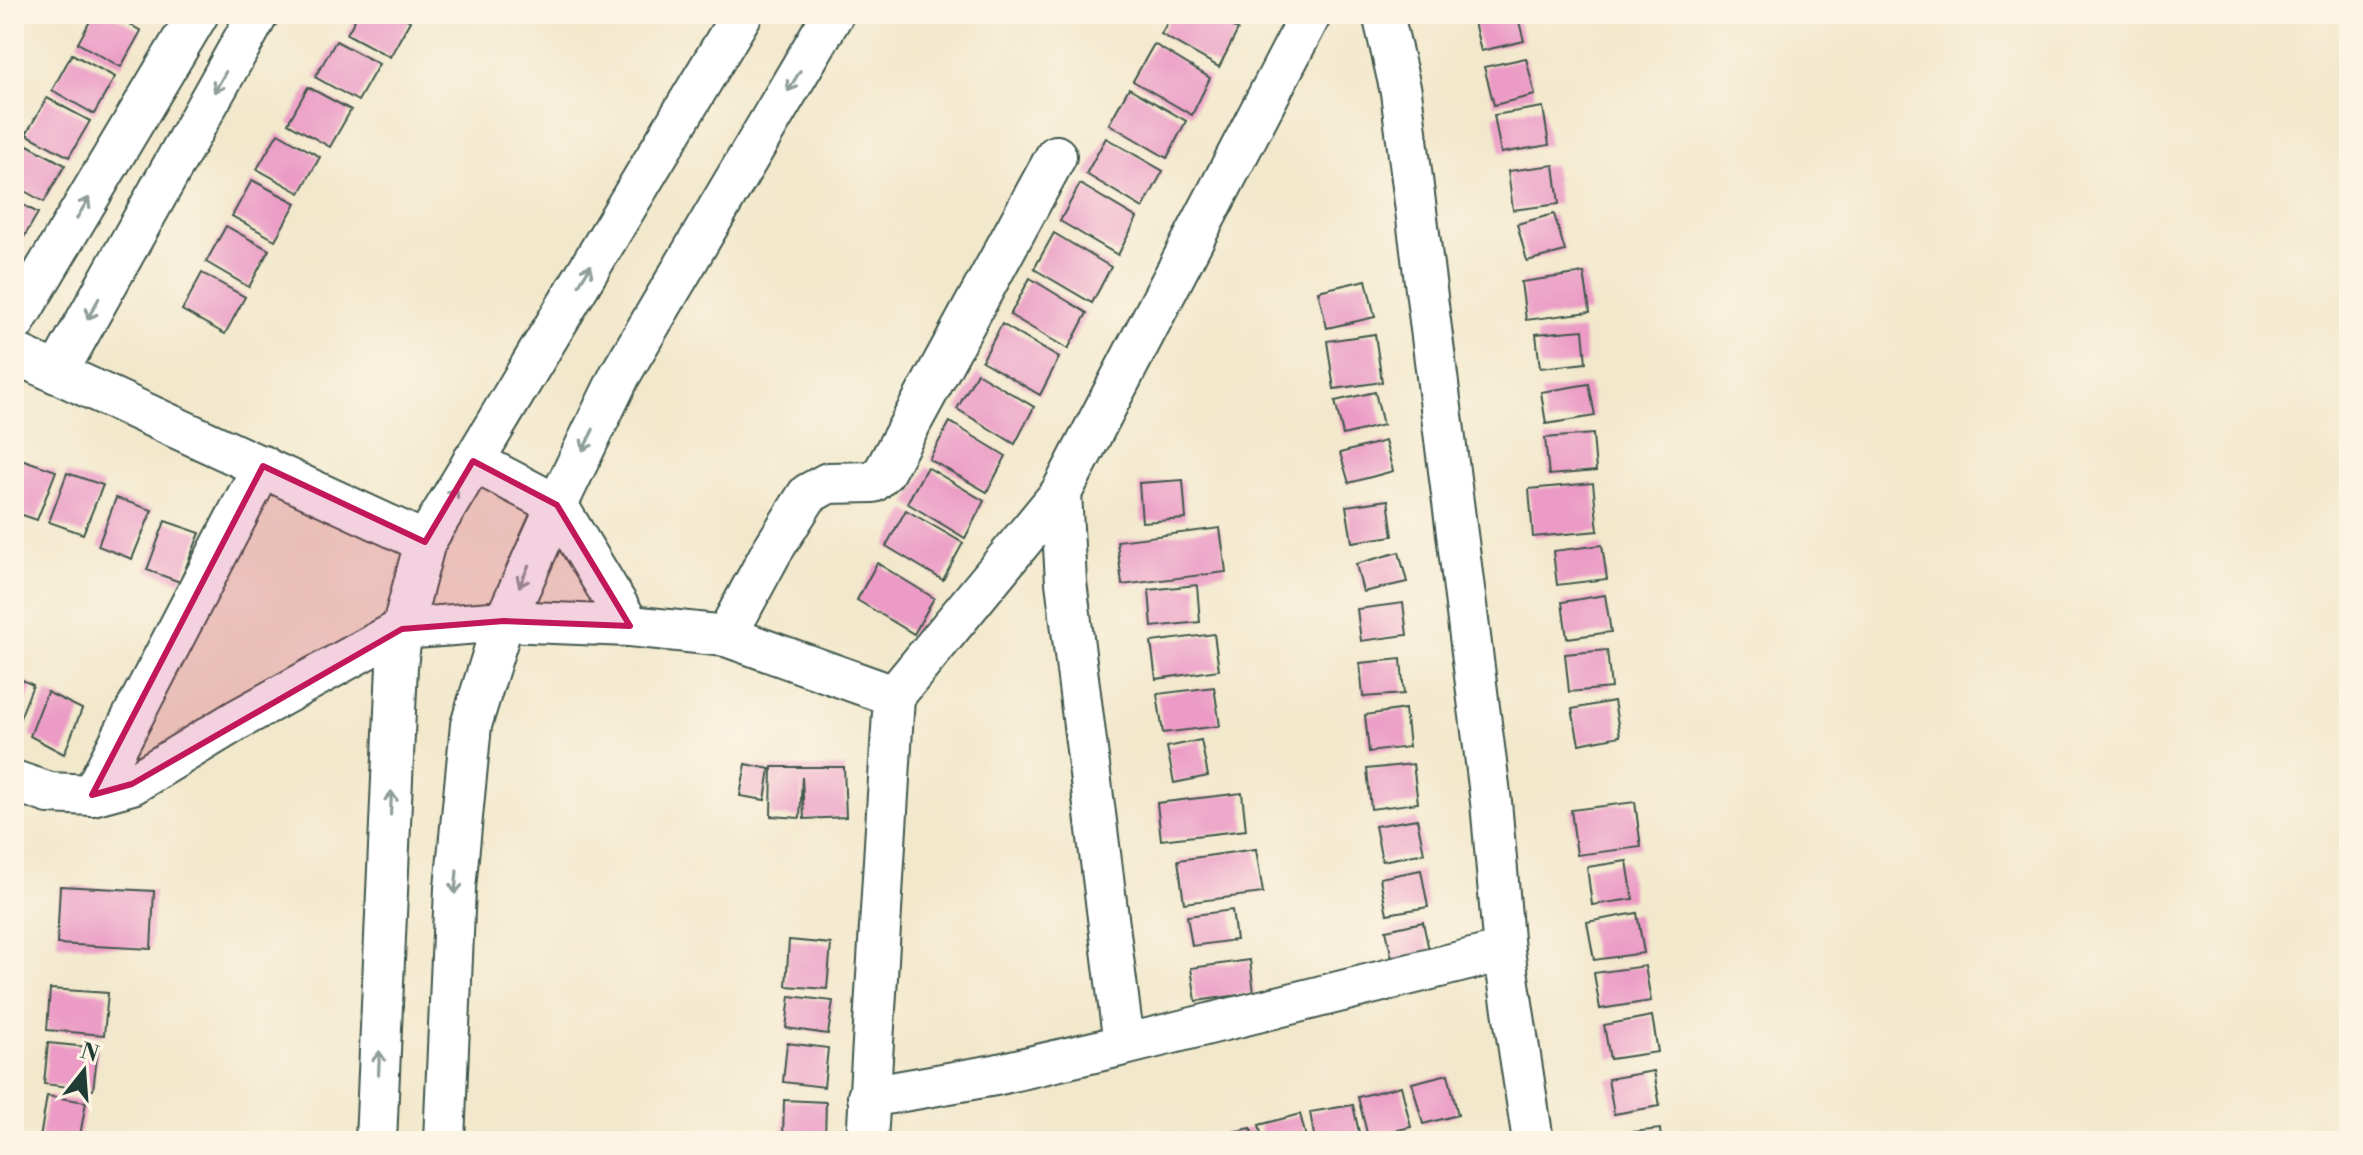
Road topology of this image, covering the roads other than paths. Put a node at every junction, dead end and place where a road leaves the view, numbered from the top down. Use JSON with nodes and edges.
{"nodes":[{"id":1,"x":198,"y":14,"type":"edge"},
{"id":2,"x":258,"y":14,"type":"edge"},
{"id":3,"x":742,"y":14,"type":"edge"},
{"id":4,"x":833,"y":14,"type":"edge"},
{"id":5,"x":1311,"y":14,"type":"edge"},
{"id":6,"x":1383,"y":14,"type":"edge"},
{"id":7,"x":1056,"y":156,"type":"dead end"},
{"id":8,"x":14,"y":323,"type":"edge"},
{"id":9,"x":14,"y":353,"type":"edge"},
{"id":10,"x":57,"y":373,"type":"junction"},
{"id":11,"x":473,"y":461,"type":"junction"},
{"id":12,"x":263,"y":466,"type":"junction"},
{"id":13,"x":1061,"y":493,"type":"junction"},
{"id":14,"x":557,"y":505,"type":"junction"},
{"id":15,"x":425,"y":542,"type":"junction"},
{"id":16,"x":504,"y":621,"type":"junction"},
{"id":17,"x":630,"y":626,"type":"junction"},
{"id":18,"x":402,"y":629,"type":"junction"},
{"id":19,"x":726,"y":636,"type":"junction"},
{"id":20,"x":894,"y":696,"type":"junction"},
{"id":21,"x":14,"y":781,"type":"edge"},
{"id":22,"x":92,"y":795,"type":"junction"},
{"id":23,"x":1504,"y":951,"type":"junction"},
{"id":24,"x":1124,"y":1045,"type":"junction"},
{"id":25,"x":868,"y":1097,"type":"junction"},
{"id":26,"x":376,"y":1141,"type":"edge"},
{"id":27,"x":444,"y":1141,"type":"edge"},
{"id":28,"x":867,"y":1141,"type":"edge"},
{"id":29,"x":1533,"y":1141,"type":"edge"}],
"edges":[{"from":8,"to":1,"type":"street","one_way":true},
{"from":2,"to":10,"type":"street","one_way":true},
{"from":11,"to":3,"type":"street","one_way":true},
{"from":4,"to":14,"type":"street","one_way":true},
{"from":5,"to":13,"type":"street"},
{"from":6,"to":23,"type":"street"},
{"from":7,"to":19,"type":"street"},
{"from":9,"to":10,"type":"street"},
{"from":10,"to":12,"type":"street"},
{"from":11,"to":14,"type":"street"},
{"from":15,"to":11,"type":"street","one_way":true},
{"from":12,"to":15,"type":"street"},
{"from":12,"to":22,"type":"street"},
{"from":13,"to":20,"type":"street"},
{"from":13,"to":24,"type":"street"},
{"from":14,"to":16,"type":"street","one_way":true},
{"from":14,"to":17,"type":"street"},
{"from":15,"to":18,"type":"street"},
{"from":16,"to":17,"type":"street"},
{"from":16,"to":18,"type":"street"},
{"from":16,"to":27,"type":"street","one_way":true},
{"from":17,"to":19,"type":"street"},
{"from":18,"to":22,"type":"street"},
{"from":26,"to":18,"type":"street","one_way":true},
{"from":19,"to":20,"type":"street"},
{"from":20,"to":25,"type":"street"},
{"from":21,"to":22,"type":"street"},
{"from":23,"to":24,"type":"street"},
{"from":23,"to":29,"type":"street"},
{"from":24,"to":25,"type":"street"},
{"from":25,"to":28,"type":"street"}]}
